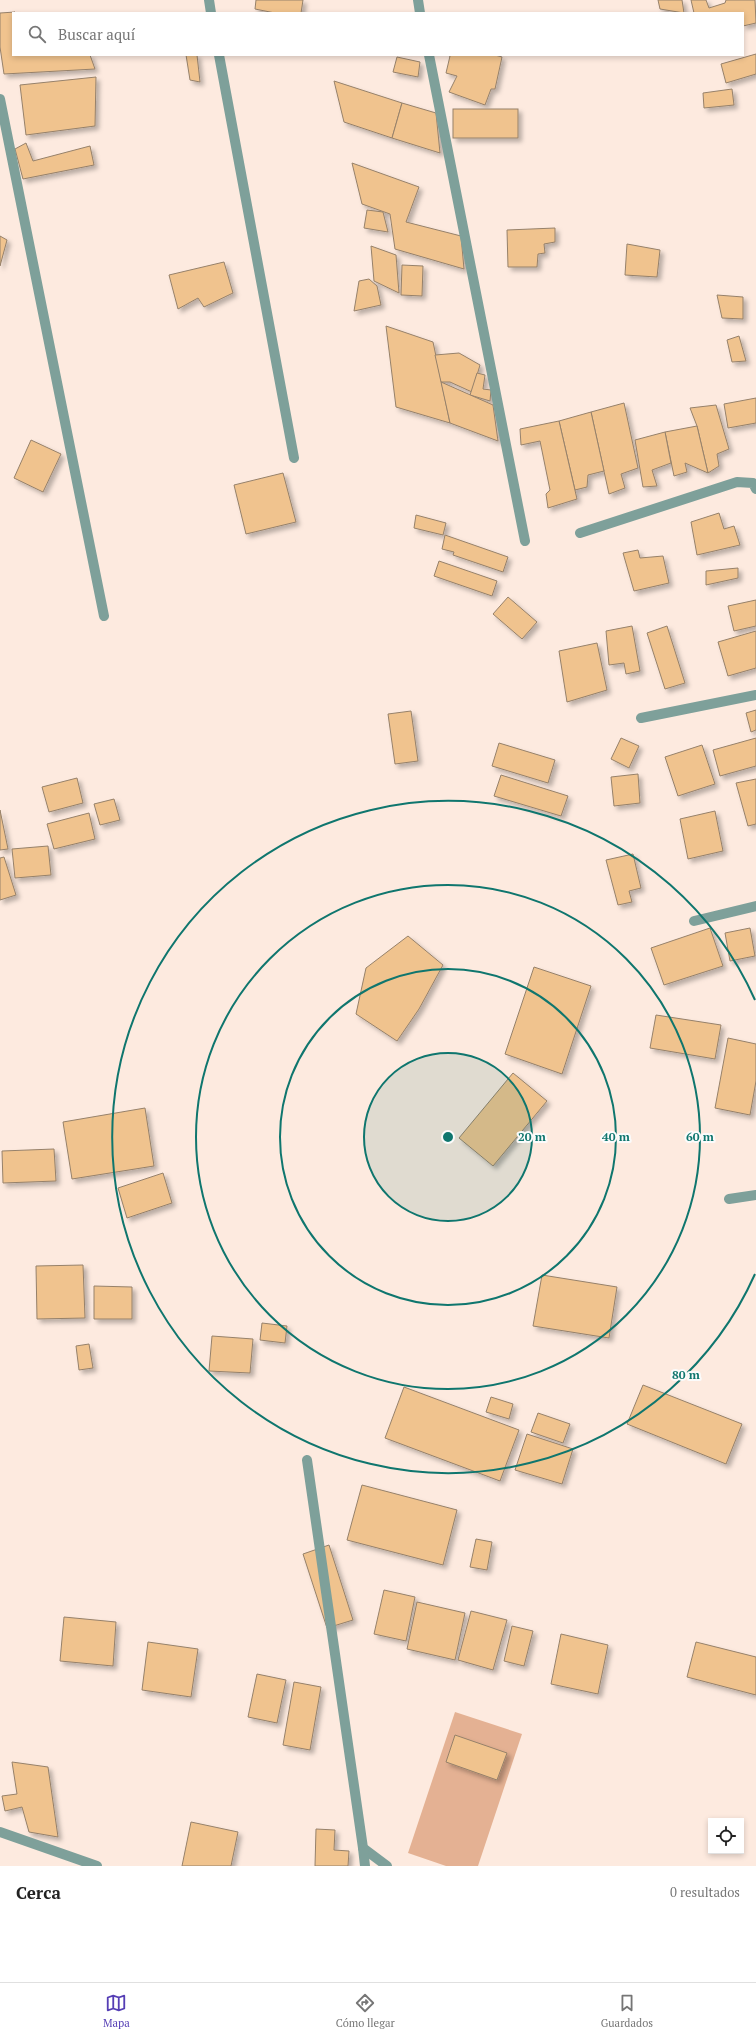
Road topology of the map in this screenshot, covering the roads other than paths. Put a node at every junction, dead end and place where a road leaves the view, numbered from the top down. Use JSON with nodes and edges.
{"nodes":[{"id":1,"x":209,"y":0,"type":"edge"},
{"id":2,"x":418,"y":0,"type":"edge"},
{"id":3,"x":211,"y":12,"type":"edge"},
{"id":4,"x":420,"y":12,"type":"edge"},
{"id":5,"x":219,"y":56,"type":"edge"},
{"id":6,"x":429,"y":56,"type":"edge"},
{"id":7,"x":0,"y":100,"type":"edge"},
{"id":8,"x":294,"y":458,"type":"dead end"},
{"id":9,"x":756,"y":489,"type":"edge"},
{"id":10,"x":580,"y":533,"type":"dead end"},
{"id":11,"x":525,"y":540,"type":"dead end"},
{"id":12,"x":104,"y":616,"type":"dead end"},
{"id":13,"x":756,"y":695,"type":"edge"},
{"id":14,"x":641,"y":718,"type":"dead end"},
{"id":15,"x":756,"y":906,"type":"edge"},
{"id":16,"x":694,"y":921,"type":"dead end"},
{"id":17,"x":756,"y":1195,"type":"edge"},
{"id":18,"x":729,"y":1199,"type":"dead end"},
{"id":19,"x":307,"y":1460,"type":"dead end"},
{"id":20,"x":0,"y":1832,"type":"edge"},
{"id":21,"x":362,"y":1848,"type":"junction"},
{"id":22,"x":97,"y":1866,"type":"edge"},
{"id":23,"x":365,"y":1866,"type":"edge"},
{"id":24,"x":387,"y":1866,"type":"edge"}],
"edges":[{"from":1,"to":3,"type":"street"},
{"from":2,"to":4,"type":"street"},
{"from":5,"to":8,"type":"street"},
{"from":6,"to":11,"type":"street"},
{"from":7,"to":12,"type":"street"},
{"from":9,"to":10,"type":"street"},
{"from":13,"to":14,"type":"street"},
{"from":15,"to":16,"type":"street"},
{"from":17,"to":18,"type":"street"},
{"from":19,"to":21,"type":"street"},
{"from":20,"to":22,"type":"street"},
{"from":21,"to":23,"type":"street"},
{"from":21,"to":24,"type":"street"}]}
